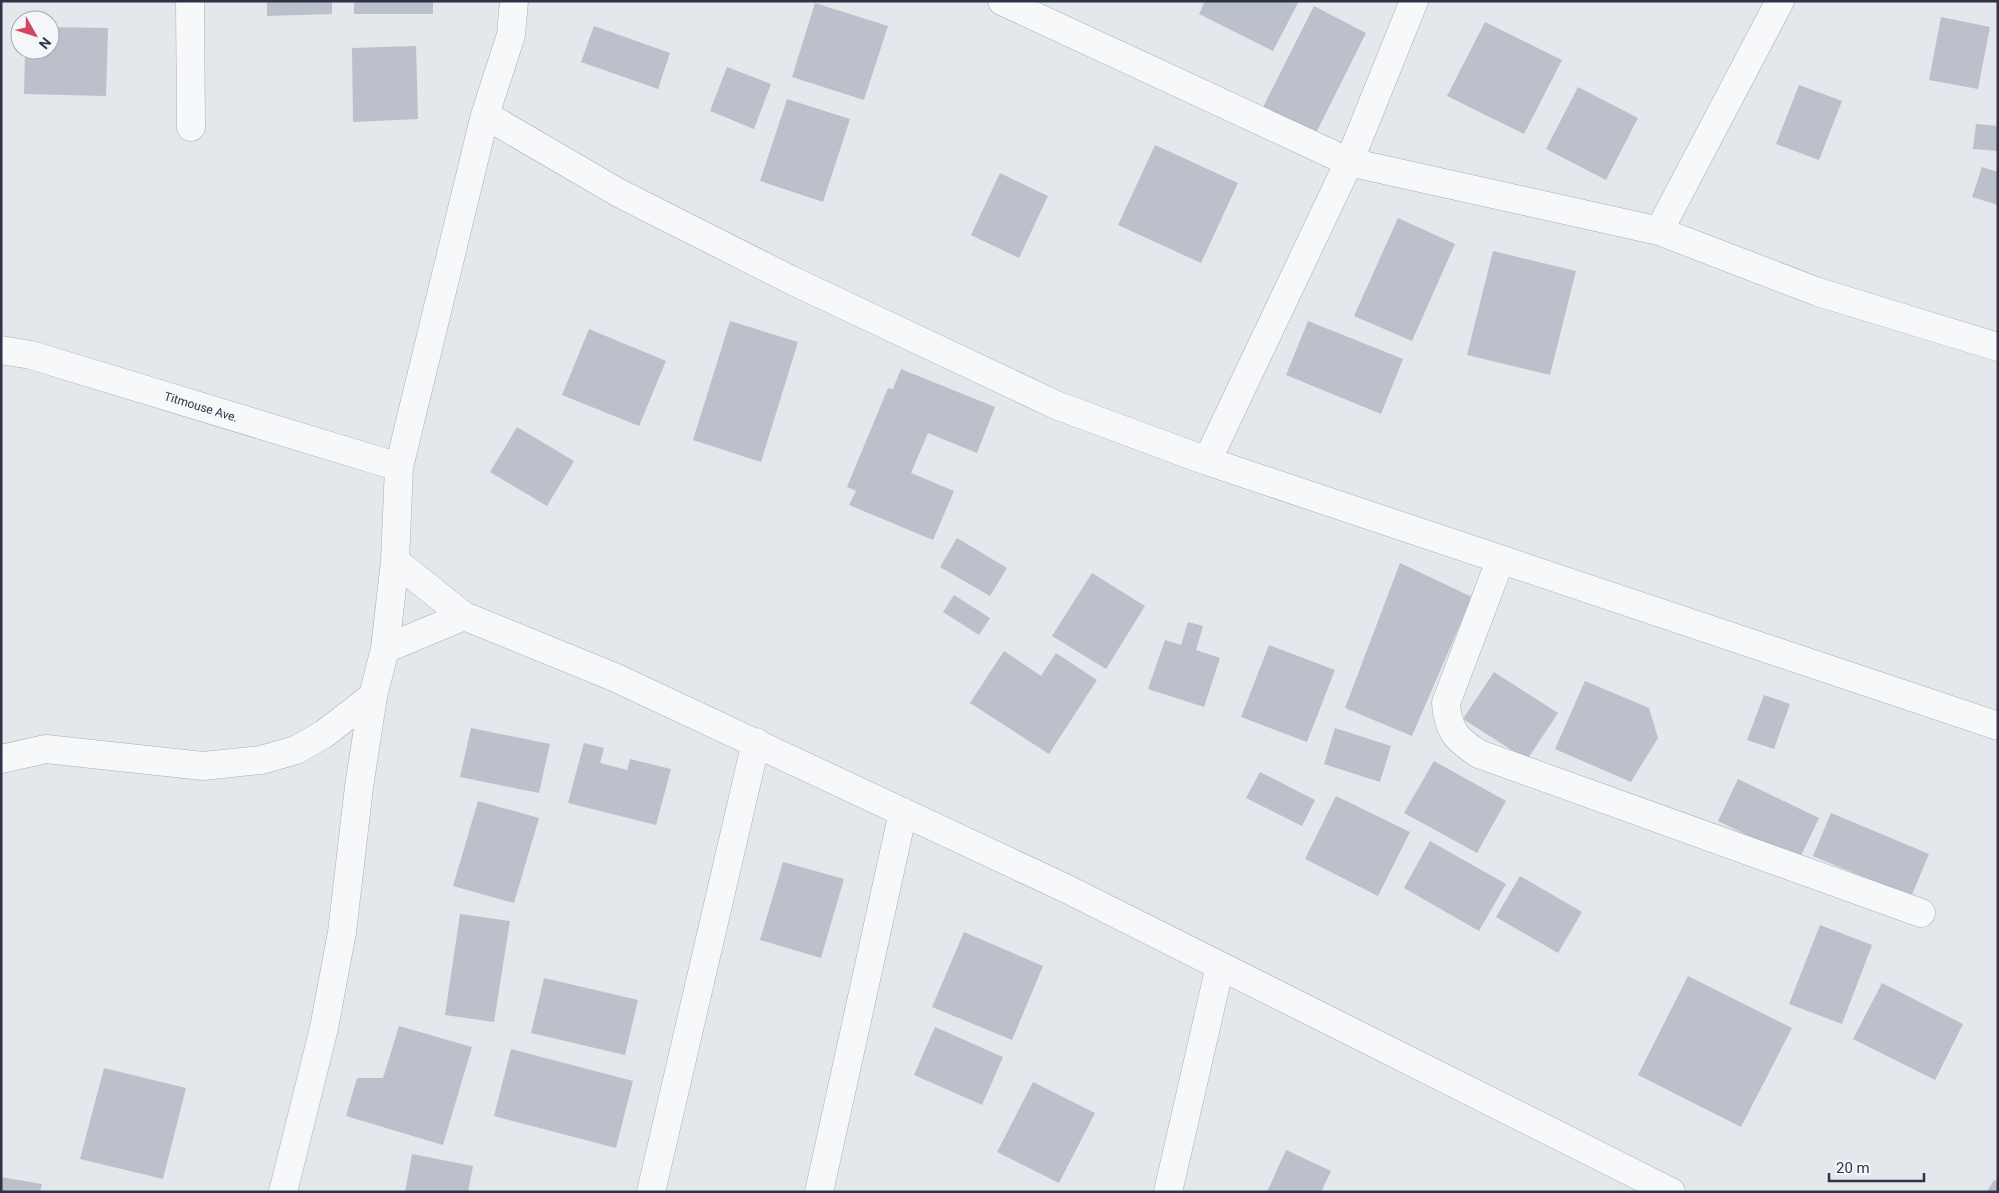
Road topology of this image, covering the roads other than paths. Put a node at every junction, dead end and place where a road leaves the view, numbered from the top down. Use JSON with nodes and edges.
{"nodes":[{"id":1,"x":190,"y":1,"type":"edge"},
{"id":2,"x":514,"y":1,"type":"edge"},
{"id":3,"x":1002,"y":1,"type":"edge"},
{"id":4,"x":1414,"y":1,"type":"edge"},
{"id":5,"x":1780,"y":1,"type":"edge"},
{"id":6,"x":484,"y":115,"type":"junction"},
{"id":7,"x":191,"y":127,"type":"dead end"},
{"id":8,"x":1349,"y":162,"type":"junction"},
{"id":9,"x":1658,"y":231,"type":"junction"},
{"id":10,"x":1998,"y":348,"type":"edge"},
{"id":11,"x":1,"y":350,"type":"edge"},
{"id":12,"x":1207,"y":461,"type":"junction"},
{"id":13,"x":399,"y":467,"type":"junction"},
{"id":14,"x":395,"y":561,"type":"junction"},
{"id":15,"x":1500,"y":561,"type":"junction"},
{"id":16,"x":464,"y":616,"type":"junction"},
{"id":17,"x":385,"y":649,"type":"junction"},
{"id":18,"x":373,"y":696,"type":"junction"},
{"id":19,"x":1998,"y":726,"type":"edge"},
{"id":20,"x":756,"y":742,"type":"junction"},
{"id":21,"x":1,"y":759,"type":"edge"},
{"id":22,"x":903,"y":812,"type":"junction"},
{"id":23,"x":1921,"y":913,"type":"dead end"},
{"id":24,"x":1220,"y":966,"type":"junction"},
{"id":25,"x":283,"y":1192,"type":"edge"},
{"id":26,"x":651,"y":1192,"type":"edge"},
{"id":27,"x":818,"y":1192,"type":"edge"},
{"id":28,"x":1168,"y":1192,"type":"edge"},
{"id":29,"x":1671,"y":1192,"type":"edge"}],
"edges":[{"from":1,"to":7,"type":"street"},
{"from":2,"to":6,"type":"street"},
{"from":3,"to":8,"type":"street"},
{"from":4,"to":8,"type":"street"},
{"from":5,"to":9,"type":"street"},
{"from":6,"to":12,"type":"street"},
{"from":6,"to":13,"type":"street"},
{"from":8,"to":9,"type":"street"},
{"from":8,"to":12,"type":"street"},
{"from":9,"to":10,"type":"street"},
{"from":11,"to":13,"type":"street","name":"Titmouse Ave."},
{"from":12,"to":15,"type":"street"},
{"from":13,"to":14,"type":"street"},
{"from":14,"to":16,"type":"street"},
{"from":14,"to":17,"type":"street"},
{"from":15,"to":19,"type":"street"},
{"from":15,"to":23,"type":"street"},
{"from":16,"to":17,"type":"street"},
{"from":16,"to":20,"type":"street"},
{"from":17,"to":18,"type":"street"},
{"from":18,"to":21,"type":"street"},
{"from":18,"to":25,"type":"street"},
{"from":20,"to":22,"type":"street"},
{"from":20,"to":26,"type":"street"},
{"from":22,"to":24,"type":"street"},
{"from":22,"to":27,"type":"street"},
{"from":24,"to":28,"type":"street"},
{"from":24,"to":29,"type":"street"}]}
